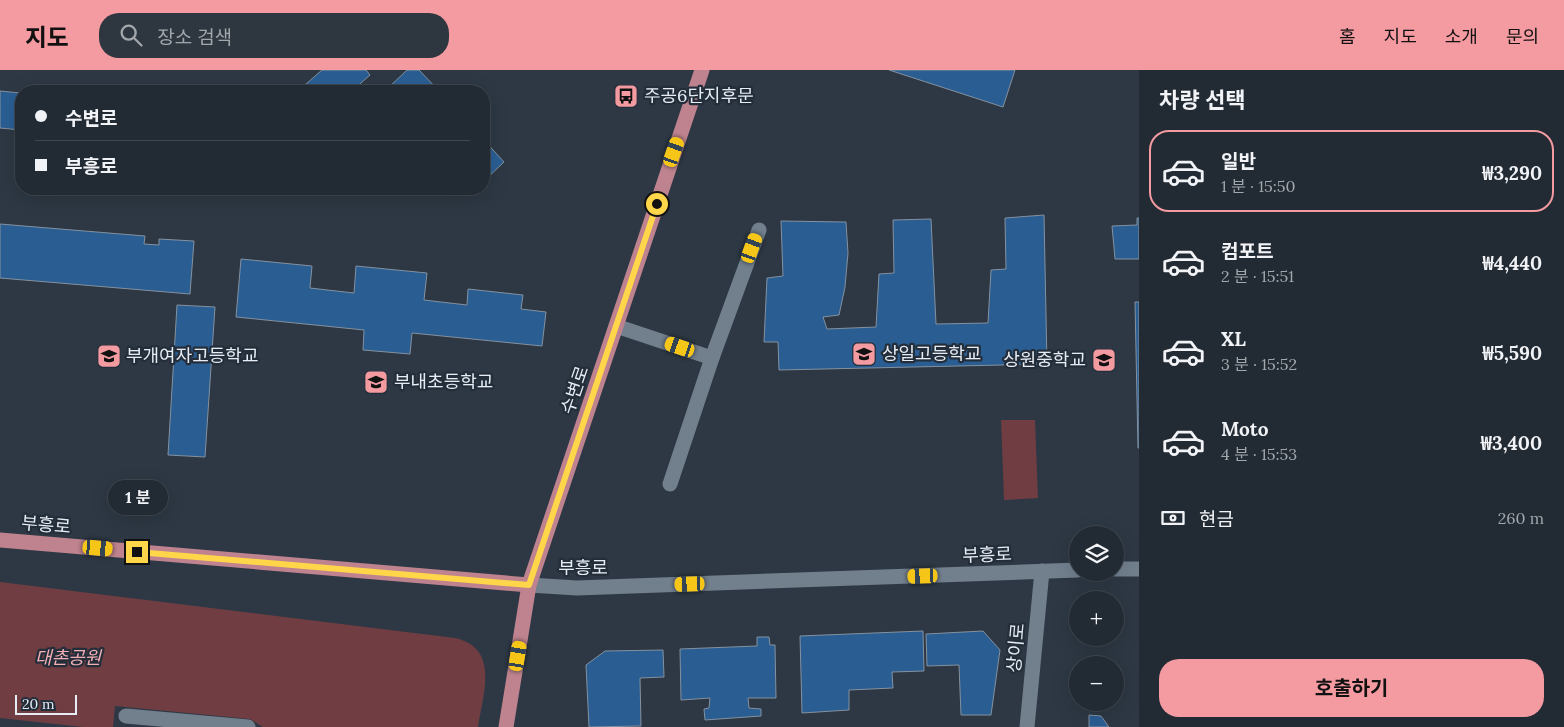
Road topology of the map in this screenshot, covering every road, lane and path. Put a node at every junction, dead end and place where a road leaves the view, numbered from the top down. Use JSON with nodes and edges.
{"nodes":[{"id":1,"x":702,"y":70,"type":"edge"},
{"id":2,"x":759,"y":230,"type":"dead end"},
{"id":3,"x":616,"y":326,"type":"junction"},
{"id":4,"x":712,"y":358,"type":"junction"},
{"id":5,"x":670,"y":484,"type":"dead end"},
{"id":6,"x":0,"y":540,"type":"edge"},
{"id":7,"x":1139,"y":569,"type":"edge"},
{"id":8,"x":1069,"y":570,"type":"edge"},
{"id":9,"x":1124,"y":570,"type":"edge"},
{"id":10,"x":1042,"y":572,"type":"junction"},
{"id":11,"x":529,"y":585,"type":"junction"},
{"id":12,"x":126,"y":716,"type":"dead end"},
{"id":13,"x":248,"y":727,"type":"edge"},
{"id":14,"x":506,"y":727,"type":"edge"},
{"id":15,"x":1027,"y":727,"type":"edge"}],
"edges":[{"from":1,"to":3,"type":"main road","name":"수변로"},
{"from":2,"to":4,"type":"street"},
{"from":3,"to":4,"type":"street"},
{"from":3,"to":11,"type":"main road","name":"수변로"},
{"from":4,"to":5,"type":"street"},
{"from":6,"to":11,"type":"main road","name":"부흥로"},
{"from":7,"to":9,"type":"street"},
{"from":8,"to":10,"type":"street","name":"부흥로"},
{"from":10,"to":11,"type":"street","name":"부흥로"},
{"from":10,"to":15,"type":"street","name":"상이로"},
{"from":11,"to":14,"type":"main road","name":"수변로"},
{"from":12,"to":13,"type":"street"}]}
